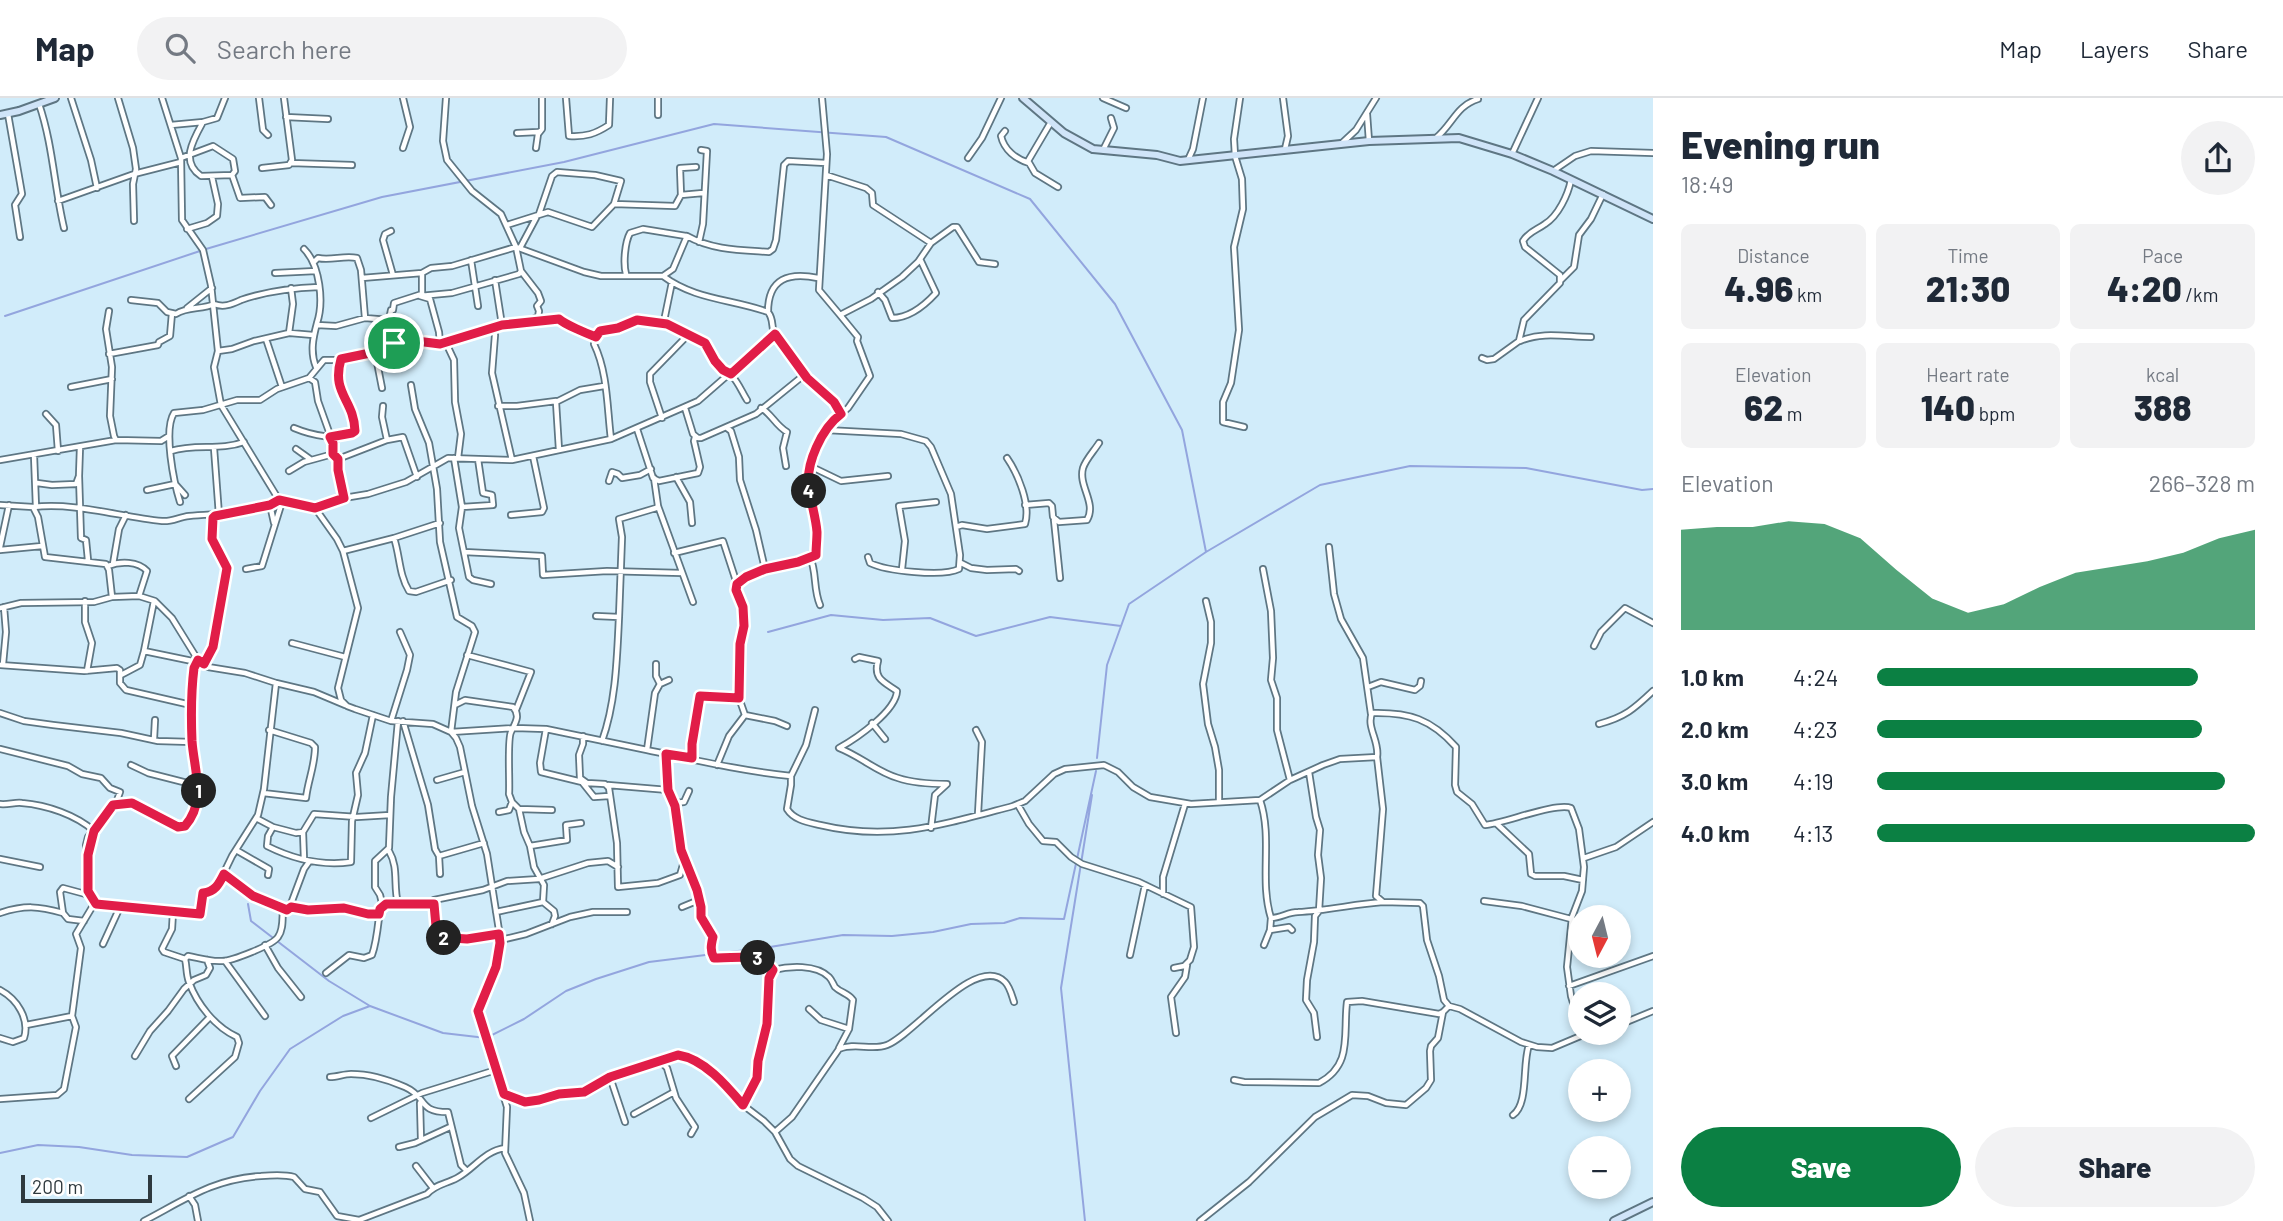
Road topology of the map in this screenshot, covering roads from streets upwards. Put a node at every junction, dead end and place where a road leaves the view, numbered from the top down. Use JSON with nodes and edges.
{"nodes":[{"id":1,"x":55,"y":98,"type":"edge"},
{"id":2,"x":71,"y":98,"type":"edge"},
{"id":3,"x":118,"y":98,"type":"edge"},
{"id":4,"x":162,"y":98,"type":"edge"},
{"id":5,"x":225,"y":98,"type":"edge"},
{"id":6,"x":259,"y":98,"type":"edge"},
{"id":7,"x":284,"y":98,"type":"edge"},
{"id":8,"x":403,"y":98,"type":"edge"},
{"id":9,"x":446,"y":98,"type":"edge"},
{"id":10,"x":542,"y":98,"type":"edge"},
{"id":11,"x":566,"y":98,"type":"edge"},
{"id":12,"x":610,"y":98,"type":"edge"},
{"id":13,"x":658,"y":98,"type":"edge"},
{"id":14,"x":822,"y":98,"type":"edge"},
{"id":15,"x":1001,"y":98,"type":"edge"},
{"id":16,"x":1023,"y":98,"type":"edge"},
{"id":17,"x":1103,"y":98,"type":"edge"},
{"id":18,"x":1203,"y":98,"type":"edge"},
{"id":19,"x":1240,"y":98,"type":"edge"},
{"id":20,"x":1283,"y":98,"type":"edge"},
{"id":21,"x":1376,"y":98,"type":"edge"},
{"id":22,"x":1538,"y":98,"type":"edge"},
{"id":23,"x":1478,"y":99,"type":"edge"},
{"id":24,"x":39,"y":104,"type":"junction"},
{"id":25,"x":1126,"y":108,"type":"dead end"},
{"id":26,"x":1368,"y":109,"type":"junction"},
{"id":27,"x":8,"y":114,"type":"junction"},
{"id":28,"x":0,"y":115,"type":"edge"},
{"id":29,"x":658,"y":115,"type":"dead end"},
{"id":30,"x":286,"y":117,"type":"junction"},
{"id":31,"x":1111,"y":118,"type":"dead end"},
{"id":32,"x":328,"y":119,"type":"dead end"},
{"id":33,"x":203,"y":122,"type":"junction"},
{"id":34,"x":1051,"y":122,"type":"junction"},
{"id":35,"x":171,"y":125,"type":"junction"},
{"id":36,"x":539,"y":131,"type":"junction"},
{"id":37,"x":1005,"y":131,"type":"dead end"},
{"id":38,"x":517,"y":133,"type":"dead end"},
{"id":39,"x":268,"y":135,"type":"dead end"},
{"id":40,"x":1436,"y":138,"type":"junction"},
{"id":41,"x":1369,"y":141,"type":"junction"},
{"id":42,"x":1340,"y":145,"type":"junction"},
{"id":43,"x":403,"y":148,"type":"dead end"},
{"id":44,"x":536,"y":148,"type":"dead end"},
{"id":45,"x":1285,"y":149,"type":"junction"},
{"id":46,"x":701,"y":150,"type":"dead end"},
{"id":47,"x":1102,"y":151,"type":"junction"},
{"id":48,"x":1653,"y":153,"type":"edge"},
{"id":49,"x":1512,"y":155,"type":"junction"},
{"id":50,"x":188,"y":156,"type":"junction"},
{"id":51,"x":1235,"y":156,"type":"junction"},
{"id":52,"x":968,"y":158,"type":"dead end"},
{"id":53,"x":181,"y":160,"type":"junction"},
{"id":54,"x":1188,"y":160,"type":"junction"},
{"id":55,"x":291,"y":163,"type":"junction"},
{"id":56,"x":826,"y":163,"type":"junction"},
{"id":57,"x":1030,"y":164,"type":"junction"},
{"id":58,"x":352,"y":165,"type":"dead end"},
{"id":59,"x":696,"y":167,"type":"dead end"},
{"id":60,"x":262,"y":169,"type":"dead end"},
{"id":61,"x":1553,"y":171,"type":"junction"},
{"id":62,"x":134,"y":174,"type":"junction"},
{"id":63,"x":232,"y":175,"type":"junction"},
{"id":64,"x":826,"y":175,"type":"junction"},
{"id":65,"x":212,"y":177,"type":"junction"},
{"id":66,"x":1571,"y":179,"type":"junction"},
{"id":67,"x":1058,"y":187,"type":"dead end"},
{"id":68,"x":97,"y":188,"type":"junction"},
{"id":69,"x":703,"y":193,"type":"junction"},
{"id":70,"x":681,"y":194,"type":"junction"},
{"id":71,"x":1603,"y":194,"type":"junction"},
{"id":72,"x":58,"y":201,"type":"junction"},
{"id":73,"x":614,"y":204,"type":"junction"},
{"id":74,"x":271,"y":205,"type":"dead end"},
{"id":75,"x":538,"y":214,"type":"junction"},
{"id":76,"x":1653,"y":219,"type":"edge"},
{"id":77,"x":134,"y":221,"type":"dead end"},
{"id":78,"x":507,"y":225,"type":"junction"},
{"id":79,"x":64,"y":228,"type":"dead end"},
{"id":80,"x":187,"y":229,"type":"junction"},
{"id":81,"x":391,"y":231,"type":"dead end"},
{"id":82,"x":687,"y":236,"type":"junction"},
{"id":83,"x":20,"y":237,"type":"dead end"},
{"id":84,"x":699,"y":242,"type":"junction"},
{"id":85,"x":931,"y":243,"type":"junction"},
{"id":86,"x":518,"y":248,"type":"junction"},
{"id":87,"x":304,"y":249,"type":"dead end"},
{"id":88,"x":920,"y":259,"type":"junction"},
{"id":89,"x":471,"y":260,"type":"junction"},
{"id":90,"x":314,"y":263,"type":"junction"},
{"id":91,"x":995,"y":264,"type":"dead end"},
{"id":92,"x":316,"y":271,"type":"junction"},
{"id":93,"x":521,"y":271,"type":"junction"},
{"id":94,"x":422,"y":273,"type":"junction"},
{"id":95,"x":275,"y":274,"type":"dead end"},
{"id":96,"x":626,"y":274,"type":"junction"},
{"id":97,"x":393,"y":275,"type":"junction"},
{"id":98,"x":663,"y":276,"type":"junction"},
{"id":99,"x":362,"y":278,"type":"junction"},
{"id":100,"x":818,"y":278,"type":"junction"},
{"id":101,"x":495,"y":280,"type":"junction"},
{"id":102,"x":1561,"y":281,"type":"junction"},
{"id":103,"x":672,"y":282,"type":"junction"},
{"id":104,"x":318,"y":287,"type":"junction"},
{"id":105,"x":475,"y":287,"type":"junction"},
{"id":106,"x":212,"y":288,"type":"junction"},
{"id":107,"x":291,"y":288,"type":"junction"},
{"id":108,"x":878,"y":292,"type":"junction"},
{"id":109,"x":420,"y":296,"type":"junction"},
{"id":110,"x":131,"y":300,"type":"dead end"},
{"id":111,"x":214,"y":304,"type":"junction"},
{"id":112,"x":478,"y":306,"type":"dead end"},
{"id":113,"x":187,"y":309,"type":"junction"},
{"id":114,"x":109,"y":311,"type":"dead end"},
{"id":115,"x":768,"y":312,"type":"junction"},
{"id":116,"x":172,"y":313,"type":"junction"},
{"id":117,"x":840,"y":315,"type":"junction"},
{"id":118,"x":365,"y":318,"type":"junction"},
{"id":119,"x":389,"y":320,"type":"junction"},
{"id":120,"x":528,"y":321,"type":"junction"},
{"id":121,"x":667,"y":324,"type":"junction"},
{"id":122,"x":317,"y":325,"type":"junction"},
{"id":123,"x":502,"y":325,"type":"junction"},
{"id":124,"x":493,"y":328,"type":"junction"},
{"id":125,"x":289,"y":333,"type":"junction"},
{"id":126,"x":688,"y":334,"type":"junction"},
{"id":127,"x":775,"y":334,"type":"junction"},
{"id":128,"x":313,"y":335,"type":"junction"},
{"id":129,"x":596,"y":337,"type":"junction"},
{"id":130,"x":1591,"y":337,"type":"dead end"},
{"id":131,"x":266,"y":339,"type":"junction"},
{"id":132,"x":1519,"y":341,"type":"junction"},
{"id":133,"x":394,"y":343,"type":"junction"},
{"id":134,"x":443,"y":343,"type":"junction"},
{"id":135,"x":218,"y":351,"type":"junction"},
{"id":136,"x":375,"y":352,"type":"junction"},
{"id":137,"x":109,"y":354,"type":"junction"},
{"id":138,"x":1482,"y":358,"type":"dead end"},
{"id":139,"x":341,"y":359,"type":"junction"},
{"id":140,"x":316,"y":367,"type":"junction"},
{"id":141,"x":731,"y":374,"type":"junction"},
{"id":142,"x":804,"y":374,"type":"junction"},
{"id":143,"x":309,"y":377,"type":"junction"},
{"id":144,"x":112,"y":379,"type":"junction"},
{"id":145,"x":411,"y":384,"type":"dead end"},
{"id":146,"x":604,"y":386,"type":"junction"},
{"id":147,"x":71,"y":387,"type":"dead end"},
{"id":148,"x":282,"y":387,"type":"junction"},
{"id":149,"x":382,"y":388,"type":"dead end"},
{"id":150,"x":747,"y":400,"type":"dead end"},
{"id":151,"x":556,"y":401,"type":"junction"},
{"id":152,"x":221,"y":405,"type":"junction"},
{"id":153,"x":383,"y":406,"type":"dead end"},
{"id":154,"x":498,"y":406,"type":"junction"},
{"id":155,"x":685,"y":408,"type":"junction"},
{"id":156,"x":761,"y":408,"type":"junction"},
{"id":157,"x":46,"y":414,"type":"dead end"},
{"id":158,"x":841,"y":414,"type":"junction"},
{"id":159,"x":662,"y":418,"type":"junction"},
{"id":160,"x":1244,"y":427,"type":"dead end"},
{"id":161,"x":294,"y":428,"type":"dead end"},
{"id":162,"x":727,"y":428,"type":"junction"},
{"id":163,"x":637,"y":429,"type":"junction"},
{"id":164,"x":826,"y":430,"type":"junction"},
{"id":165,"x":169,"y":436,"type":"junction"},
{"id":166,"x":330,"y":437,"type":"junction"},
{"id":167,"x":695,"y":437,"type":"junction"},
{"id":168,"x":611,"y":439,"type":"junction"},
{"id":169,"x":116,"y":440,"type":"junction"},
{"id":170,"x":387,"y":440,"type":"junction"},
{"id":171,"x":244,"y":442,"type":"junction"},
{"id":172,"x":1099,"y":443,"type":"dead end"},
{"id":173,"x":80,"y":447,"type":"junction"},
{"id":174,"x":214,"y":448,"type":"junction"},
{"id":175,"x":296,"y":449,"type":"dead end"},
{"id":176,"x":559,"y":450,"type":"junction"},
{"id":177,"x":58,"y":451,"type":"junction"},
{"id":178,"x":171,"y":452,"type":"junction"},
{"id":179,"x":333,"y":454,"type":"junction"},
{"id":180,"x":34,"y":455,"type":"junction"},
{"id":181,"x":533,"y":456,"type":"junction"},
{"id":182,"x":456,"y":458,"type":"junction"},
{"id":183,"x":1007,"y":458,"type":"dead end"},
{"id":184,"x":314,"y":459,"type":"junction"},
{"id":185,"x":338,"y":459,"type":"junction"},
{"id":186,"x":478,"y":459,"type":"junction"},
{"id":187,"x":0,"y":460,"type":"edge"},
{"id":188,"x":512,"y":460,"type":"junction"},
{"id":189,"x":433,"y":466,"type":"junction"},
{"id":190,"x":786,"y":466,"type":"dead end"},
{"id":191,"x":812,"y":467,"type":"junction"},
{"id":192,"x":651,"y":469,"type":"junction"},
{"id":193,"x":289,"y":471,"type":"dead end"},
{"id":194,"x":79,"y":476,"type":"junction"},
{"id":195,"x":888,"y":476,"type":"dead end"},
{"id":196,"x":417,"y":477,"type":"junction"},
{"id":197,"x":676,"y":477,"type":"junction"},
{"id":198,"x":653,"y":478,"type":"junction"},
{"id":199,"x":609,"y":481,"type":"dead end"},
{"id":200,"x":37,"y":483,"type":"junction"},
{"id":201,"x":175,"y":484,"type":"junction"},
{"id":202,"x":148,"y":490,"type":"dead end"},
{"id":203,"x":184,"y":495,"type":"dead end"},
{"id":204,"x":344,"y":498,"type":"junction"},
{"id":205,"x":280,"y":501,"type":"junction"},
{"id":206,"x":180,"y":502,"type":"dead end"},
{"id":207,"x":936,"y":502,"type":"dead end"},
{"id":208,"x":0,"y":505,"type":"edge"},
{"id":209,"x":9,"y":505,"type":"junction"},
{"id":210,"x":270,"y":505,"type":"junction"},
{"id":211,"x":1025,"y":505,"type":"junction"},
{"id":212,"x":462,"y":506,"type":"junction"},
{"id":213,"x":658,"y":506,"type":"junction"},
{"id":214,"x":35,"y":507,"type":"junction"},
{"id":215,"x":315,"y":508,"type":"junction"},
{"id":216,"x":80,"y":510,"type":"junction"},
{"id":217,"x":127,"y":514,"type":"junction"},
{"id":218,"x":510,"y":515,"type":"dead end"},
{"id":219,"x":217,"y":516,"type":"junction"},
{"id":220,"x":1054,"y":519,"type":"junction"},
{"id":221,"x":440,"y":523,"type":"junction"},
{"id":222,"x":692,"y":523,"type":"dead end"},
{"id":223,"x":274,"y":524,"type":"junction"},
{"id":224,"x":957,"y":527,"type":"junction"},
{"id":225,"x":394,"y":538,"type":"junction"},
{"id":226,"x":42,"y":546,"type":"junction"},
{"id":227,"x":1329,"y":547,"type":"dead end"},
{"id":228,"x":0,"y":548,"type":"edge"},
{"id":229,"x":342,"y":551,"type":"junction"},
{"id":230,"x":464,"y":552,"type":"junction"},
{"id":231,"x":674,"y":553,"type":"junction"},
{"id":232,"x":810,"y":557,"type":"junction"},
{"id":233,"x":868,"y":557,"type":"dead end"},
{"id":234,"x":88,"y":560,"type":"junction"},
{"id":235,"x":961,"y":562,"type":"junction"},
{"id":236,"x":111,"y":565,"type":"junction"},
{"id":237,"x":246,"y":569,"type":"dead end"},
{"id":238,"x":765,"y":569,"type":"junction"},
{"id":239,"x":902,"y":569,"type":"junction"},
{"id":240,"x":1263,"y":569,"type":"dead end"},
{"id":241,"x":1019,"y":571,"type":"dead end"},
{"id":242,"x":682,"y":572,"type":"junction"},
{"id":243,"x":621,"y":573,"type":"junction"},
{"id":244,"x":1060,"y":578,"type":"dead end"},
{"id":245,"x":451,"y":580,"type":"junction"},
{"id":246,"x":491,"y":583,"type":"dead end"},
{"id":247,"x":737,"y":584,"type":"junction"},
{"id":248,"x":139,"y":596,"type":"junction"},
{"id":249,"x":112,"y":597,"type":"junction"},
{"id":250,"x":85,"y":601,"type":"junction"},
{"id":251,"x":153,"y":601,"type":"junction"},
{"id":252,"x":1206,"y":601,"type":"dead end"},
{"id":253,"x":693,"y":602,"type":"dead end"},
{"id":254,"x":820,"y":605,"type":"dead end"},
{"id":255,"x":2,"y":608,"type":"edge"},
{"id":256,"x":596,"y":615,"type":"dead end"},
{"id":257,"x":619,"y":617,"type":"junction"},
{"id":258,"x":1653,"y":623,"type":"edge"},
{"id":259,"x":400,"y":632,"type":"dead end"},
{"id":260,"x":292,"y":643,"type":"dead end"},
{"id":261,"x":1594,"y":646,"type":"dead end"},
{"id":262,"x":144,"y":651,"type":"junction"},
{"id":263,"x":467,"y":655,"type":"junction"},
{"id":264,"x":345,"y":657,"type":"junction"},
{"id":265,"x":855,"y":659,"type":"dead end"},
{"id":266,"x":198,"y":661,"type":"junction"},
{"id":267,"x":1,"y":664,"type":"edge"},
{"id":268,"x":204,"y":664,"type":"junction"},
{"id":269,"x":656,"y":664,"type":"dead end"},
{"id":270,"x":87,"y":671,"type":"junction"},
{"id":271,"x":121,"y":675,"type":"junction"},
{"id":272,"x":669,"y":680,"type":"dead end"},
{"id":273,"x":1421,"y":681,"type":"dead end"},
{"id":274,"x":276,"y":683,"type":"junction"},
{"id":275,"x":660,"y":684,"type":"junction"},
{"id":276,"x":1368,"y":687,"type":"junction"},
{"id":277,"x":338,"y":688,"type":"junction"},
{"id":278,"x":1653,"y":691,"type":"edge"},
{"id":279,"x":328,"y":698,"type":"junction"},
{"id":280,"x":739,"y":698,"type":"junction"},
{"id":281,"x":191,"y":705,"type":"junction"},
{"id":282,"x":347,"y":706,"type":"junction"},
{"id":283,"x":454,"y":706,"type":"junction"},
{"id":284,"x":516,"y":710,"type":"junction"},
{"id":285,"x":816,"y":710,"type":"dead end"},
{"id":286,"x":0,"y":713,"type":"edge"},
{"id":287,"x":1371,"y":714,"type":"junction"},
{"id":288,"x":373,"y":715,"type":"junction"},
{"id":289,"x":745,"y":715,"type":"junction"},
{"id":290,"x":155,"y":720,"type":"dead end"},
{"id":291,"x":391,"y":721,"type":"junction"},
{"id":292,"x":400,"y":721,"type":"junction"},
{"id":293,"x":872,"y":723,"type":"junction"},
{"id":294,"x":1599,"y":724,"type":"dead end"},
{"id":295,"x":787,"y":726,"type":"dead end"},
{"id":296,"x":514,"y":728,"type":"junction"},
{"id":297,"x":546,"y":729,"type":"junction"},
{"id":298,"x":269,"y":730,"type":"junction"},
{"id":299,"x":976,"y":730,"type":"dead end"},
{"id":300,"x":451,"y":732,"type":"junction"},
{"id":301,"x":583,"y":736,"type":"junction"},
{"id":302,"x":154,"y":739,"type":"junction"},
{"id":303,"x":885,"y":739,"type":"dead end"},
{"id":304,"x":602,"y":741,"type":"junction"},
{"id":305,"x":192,"y":743,"type":"junction"},
{"id":306,"x":0,"y":750,"type":"edge"},
{"id":307,"x":647,"y":750,"type":"junction"},
{"id":308,"x":666,"y":754,"type":"junction"},
{"id":309,"x":1377,"y":757,"type":"junction"},
{"id":310,"x":692,"y":758,"type":"junction"},
{"id":311,"x":131,"y":765,"type":"dead end"},
{"id":312,"x":717,"y":765,"type":"junction"},
{"id":313,"x":465,"y":772,"type":"junction"},
{"id":314,"x":1309,"y":772,"type":"junction"},
{"id":315,"x":790,"y":776,"type":"junction"},
{"id":316,"x":437,"y":780,"type":"dead end"},
{"id":317,"x":1290,"y":780,"type":"junction"},
{"id":318,"x":582,"y":782,"type":"junction"},
{"id":319,"x":608,"y":785,"type":"junction"},
{"id":320,"x":199,"y":786,"type":"junction"},
{"id":321,"x":668,"y":790,"type":"junction"},
{"id":322,"x":689,"y":791,"type":"dead end"},
{"id":323,"x":263,"y":793,"type":"junction"},
{"id":324,"x":609,"y":796,"type":"junction"},
{"id":325,"x":1260,"y":800,"type":"junction"},
{"id":326,"x":512,"y":802,"type":"junction"},
{"id":327,"x":1219,"y":802,"type":"junction"},
{"id":328,"x":116,"y":803,"type":"junction"},
{"id":329,"x":674,"y":803,"type":"junction"},
{"id":330,"x":0,"y":804,"type":"edge"},
{"id":331,"x":1185,"y":804,"type":"junction"},
{"id":332,"x":1018,"y":805,"type":"junction"},
{"id":333,"x":519,"y":809,"type":"junction"},
{"id":334,"x":552,"y":810,"type":"dead end"},
{"id":335,"x":499,"y":812,"type":"dead end"},
{"id":336,"x":978,"y":814,"type":"junction"},
{"id":337,"x":390,"y":815,"type":"junction"},
{"id":338,"x":353,"y":816,"type":"junction"},
{"id":339,"x":256,"y":818,"type":"junction"},
{"id":340,"x":581,"y":823,"type":"dead end"},
{"id":341,"x":1497,"y":824,"type":"junction"},
{"id":342,"x":1652,"y":824,"type":"edge"},
{"id":343,"x":273,"y":827,"type":"junction"},
{"id":344,"x":932,"y":828,"type":"junction"},
{"id":345,"x":94,"y":831,"type":"junction"},
{"id":346,"x":303,"y":832,"type":"junction"},
{"id":347,"x":484,"y":843,"type":"junction"},
{"id":348,"x":530,"y":846,"type":"junction"},
{"id":349,"x":236,"y":850,"type":"junction"},
{"id":350,"x":389,"y":851,"type":"junction"},
{"id":351,"x":439,"y":856,"type":"junction"},
{"id":352,"x":1584,"y":858,"type":"junction"},
{"id":353,"x":0,"y":859,"type":"edge"},
{"id":354,"x":307,"y":861,"type":"junction"},
{"id":355,"x":684,"y":861,"type":"junction"},
{"id":356,"x":40,"y":867,"type":"dead end"},
{"id":357,"x":618,"y":867,"type":"junction"},
{"id":358,"x":224,"y":874,"type":"junction"},
{"id":359,"x":440,"y":874,"type":"dead end"},
{"id":360,"x":268,"y":875,"type":"dead end"},
{"id":361,"x":540,"y":879,"type":"junction"},
{"id":362,"x":1583,"y":880,"type":"junction"},
{"id":363,"x":1146,"y":885,"type":"junction"},
{"id":364,"x":492,"y":887,"type":"junction"},
{"id":365,"x":1163,"y":894,"type":"junction"},
{"id":366,"x":89,"y":895,"type":"junction"},
{"id":367,"x":699,"y":900,"type":"junction"},
{"id":368,"x":1484,"y":901,"type":"dead end"},
{"id":369,"x":543,"y":902,"type":"junction"},
{"id":370,"x":1383,"y":902,"type":"junction"},
{"id":371,"x":94,"y":904,"type":"junction"},
{"id":372,"x":386,"y":904,"type":"junction"},
{"id":373,"x":398,"y":904,"type":"junction"},
{"id":374,"x":434,"y":904,"type":"junction"},
{"id":375,"x":1576,"y":905,"type":"edge"},
{"id":376,"x":682,"y":906,"type":"dead end"},
{"id":377,"x":120,"y":907,"type":"junction"},
{"id":378,"x":291,"y":907,"type":"junction"},
{"id":379,"x":283,"y":909,"type":"junction"},
{"id":380,"x":1319,"y":911,"type":"junction"},
{"id":381,"x":173,"y":912,"type":"junction"},
{"id":382,"x":496,"y":912,"type":"junction"},
{"id":383,"x":627,"y":912,"type":"dead end"},
{"id":384,"x":0,"y":913,"type":"edge"},
{"id":385,"x":63,"y":913,"type":"junction"},
{"id":386,"x":379,"y":914,"type":"junction"},
{"id":387,"x":1271,"y":918,"type":"junction"},
{"id":388,"x":1568,"y":918,"type":"edge"},
{"id":389,"x":85,"y":921,"type":"junction"},
{"id":390,"x":551,"y":925,"type":"junction"},
{"id":391,"x":1270,"y":930,"type":"junction"},
{"id":392,"x":1292,"y":930,"type":"dead end"},
{"id":393,"x":499,"y":934,"type":"junction"},
{"id":394,"x":500,"y":943,"type":"junction"},
{"id":395,"x":103,"y":944,"type":"dead end"},
{"id":396,"x":265,"y":945,"type":"junction"},
{"id":397,"x":1264,"y":945,"type":"dead end"},
{"id":398,"x":1130,"y":955,"type":"dead end"},
{"id":399,"x":1653,"y":956,"type":"edge"},
{"id":400,"x":1568,"y":957,"type":"edge"},
{"id":401,"x":185,"y":959,"type":"junction"},
{"id":402,"x":207,"y":959,"type":"junction"},
{"id":403,"x":225,"y":961,"type":"junction"},
{"id":404,"x":1186,"y":964,"type":"junction"},
{"id":405,"x":1174,"y":968,"type":"dead end"},
{"id":406,"x":773,"y":970,"type":"junction"},
{"id":407,"x":326,"y":973,"type":"dead end"},
{"id":408,"x":1569,"y":982,"type":"edge"},
{"id":409,"x":1580,"y":982,"type":"edge"},
{"id":410,"x":190,"y":984,"type":"junction"},
{"id":411,"x":0,"y":990,"type":"edge"},
{"id":412,"x":301,"y":997,"type":"dead end"},
{"id":413,"x":1014,"y":1002,"type":"dead end"},
{"id":414,"x":1449,"y":1006,"type":"junction"},
{"id":415,"x":810,"y":1009,"type":"dead end"},
{"id":416,"x":1653,"y":1011,"type":"edge"},
{"id":417,"x":1443,"y":1012,"type":"junction"},
{"id":418,"x":72,"y":1016,"type":"junction"},
{"id":419,"x":265,"y":1016,"type":"dead end"},
{"id":420,"x":210,"y":1017,"type":"junction"},
{"id":421,"x":1631,"y":1020,"type":"edge"},
{"id":422,"x":26,"y":1025,"type":"junction"},
{"id":423,"x":849,"y":1029,"type":"junction"},
{"id":424,"x":1176,"y":1033,"type":"dead end"},
{"id":425,"x":1317,"y":1037,"type":"dead end"},
{"id":426,"x":0,"y":1038,"type":"edge"},
{"id":427,"x":1568,"y":1041,"type":"edge"},
{"id":428,"x":1529,"y":1045,"type":"junction"},
{"id":429,"x":839,"y":1049,"type":"junction"},
{"id":430,"x":135,"y":1056,"type":"dead end"},
{"id":431,"x":661,"y":1062,"type":"junction"},
{"id":432,"x":176,"y":1066,"type":"dead end"},
{"id":433,"x":496,"y":1070,"type":"junction"},
{"id":434,"x":330,"y":1077,"type":"dead end"},
{"id":435,"x":610,"y":1077,"type":"junction"},
{"id":436,"x":1234,"y":1080,"type":"dead end"},
{"id":437,"x":674,"y":1092,"type":"junction"},
{"id":438,"x":504,"y":1094,"type":"junction"},
{"id":439,"x":419,"y":1097,"type":"junction"},
{"id":440,"x":0,"y":1099,"type":"edge"},
{"id":441,"x":189,"y":1099,"type":"dead end"},
{"id":442,"x":743,"y":1105,"type":"junction"},
{"id":443,"x":634,"y":1114,"type":"dead end"},
{"id":444,"x":1513,"y":1115,"type":"dead end"},
{"id":445,"x":371,"y":1118,"type":"dead end"},
{"id":446,"x":625,"y":1122,"type":"dead end"},
{"id":447,"x":450,"y":1127,"type":"junction"},
{"id":448,"x":775,"y":1132,"type":"junction"},
{"id":449,"x":691,"y":1134,"type":"dead end"},
{"id":450,"x":421,"y":1140,"type":"junction"},
{"id":451,"x":399,"y":1147,"type":"dead end"},
{"id":452,"x":505,"y":1148,"type":"junction"},
{"id":453,"x":416,"y":1166,"type":"dead end"},
{"id":454,"x":466,"y":1170,"type":"junction"},
{"id":455,"x":433,"y":1188,"type":"junction"},
{"id":456,"x":189,"y":1195,"type":"junction"},
{"id":457,"x":1653,"y":1202,"type":"edge"},
{"id":458,"x":144,"y":1221,"type":"edge"},
{"id":459,"x":198,"y":1221,"type":"edge"},
{"id":460,"x":359,"y":1221,"type":"edge"},
{"id":461,"x":530,"y":1221,"type":"edge"},
{"id":462,"x":888,"y":1221,"type":"edge"},
{"id":463,"x":1200,"y":1221,"type":"edge"},
{"id":464,"x":1614,"y":1221,"type":"edge"}],
"edges":[{"from":1,"to":24,"type":"street"},
{"from":2,"to":68,"type":"street"},
{"from":3,"to":62,"type":"street"},
{"from":4,"to":35,"type":"street"},
{"from":5,"to":33,"type":"street"},
{"from":6,"to":39,"type":"street"},
{"from":7,"to":30,"type":"street"},
{"from":8,"to":43,"type":"street"},
{"from":9,"to":78,"type":"street"},
{"from":10,"to":36,"type":"street"},
{"from":11,"to":12,"type":"street"},
{"from":13,"to":29,"type":"street"},
{"from":14,"to":56,"type":"street"},
{"from":15,"to":52,"type":"street"},
{"from":16,"to":34,"type":"street"},
{"from":17,"to":25,"type":"street"},
{"from":18,"to":54,"type":"street"},
{"from":19,"to":51,"type":"street"},
{"from":20,"to":45,"type":"street"},
{"from":21,"to":26,"type":"street"},
{"from":22,"to":49,"type":"street"},
{"from":23,"to":40,"type":"street"},
{"from":24,"to":27,"type":"street"},
{"from":24,"to":72,"type":"street"},
{"from":26,"to":41,"type":"street"},
{"from":26,"to":42,"type":"street"},
{"from":27,"to":28,"type":"street"},
{"from":27,"to":83,"type":"street"},
{"from":30,"to":32,"type":"street"},
{"from":30,"to":55,"type":"street"},
{"from":31,"to":47,"type":"street"},
{"from":33,"to":35,"type":"street"},
{"from":33,"to":50,"type":"street"},
{"from":34,"to":47,"type":"street"},
{"from":34,"to":57,"type":"street"},
{"from":35,"to":53,"type":"street"},
{"from":36,"to":38,"type":"street"},
{"from":36,"to":44,"type":"street"},
{"from":37,"to":57,"type":"street"},
{"from":40,"to":41,"type":"street"},
{"from":40,"to":49,"type":"street"},
{"from":41,"to":42,"type":"street"},
{"from":42,"to":45,"type":"street"},
{"from":45,"to":51,"type":"street"},
{"from":46,"to":69,"type":"street"},
{"from":47,"to":54,"type":"street"},
{"from":48,"to":61,"type":"street"},
{"from":49,"to":61,"type":"street"},
{"from":50,"to":53,"type":"street"},
{"from":50,"to":63,"type":"street"},
{"from":50,"to":65,"type":"street"},
{"from":51,"to":54,"type":"street"},
{"from":51,"to":160,"type":"street"},
{"from":53,"to":62,"type":"street"},
{"from":53,"to":80,"type":"street"},
{"from":55,"to":58,"type":"street"},
{"from":55,"to":60,"type":"street"},
{"from":56,"to":64,"type":"street"},
{"from":56,"to":84,"type":"street"},
{"from":57,"to":67,"type":"street"},
{"from":59,"to":70,"type":"street"},
{"from":61,"to":66,"type":"street"},
{"from":62,"to":68,"type":"street"},
{"from":62,"to":77,"type":"street"},
{"from":63,"to":65,"type":"street"},
{"from":63,"to":74,"type":"street"},
{"from":64,"to":85,"type":"street"},
{"from":64,"to":100,"type":"street"},
{"from":65,"to":80,"type":"street"},
{"from":66,"to":71,"type":"street"},
{"from":66,"to":102,"type":"street"},
{"from":68,"to":72,"type":"street"},
{"from":69,"to":70,"type":"street"},
{"from":69,"to":84,"type":"street"},
{"from":70,"to":73,"type":"street"},
{"from":71,"to":76,"type":"street"},
{"from":71,"to":102,"type":"street"},
{"from":72,"to":79,"type":"street"},
{"from":73,"to":75,"type":"street"},
{"from":73,"to":75,"type":"street"},
{"from":75,"to":78,"type":"street"},
{"from":75,"to":86,"type":"street"},
{"from":78,"to":86,"type":"street"},
{"from":80,"to":106,"type":"street"},
{"from":81,"to":97,"type":"street"},
{"from":82,"to":84,"type":"street"},
{"from":82,"to":96,"type":"street"},
{"from":82,"to":98,"type":"street"},
{"from":85,"to":88,"type":"street"},
{"from":85,"to":91,"type":"street"},
{"from":86,"to":89,"type":"street"},
{"from":86,"to":93,"type":"street"},
{"from":86,"to":96,"type":"street"},
{"from":87,"to":90,"type":"street"},
{"from":88,"to":108,"type":"street"},
{"from":88,"to":108,"type":"street"},
{"from":89,"to":94,"type":"street"},
{"from":89,"to":105,"type":"street"},
{"from":90,"to":92,"type":"street"},
{"from":90,"to":99,"type":"street"},
{"from":92,"to":95,"type":"street"},
{"from":92,"to":104,"type":"street"},
{"from":93,"to":101,"type":"street"},
{"from":93,"to":120,"type":"street"},
{"from":94,"to":97,"type":"street"},
{"from":94,"to":109,"type":"street"},
{"from":96,"to":98,"type":"street"},
{"from":97,"to":99,"type":"street"},
{"from":98,"to":103,"type":"street"},
{"from":99,"to":118,"type":"street"},
{"from":100,"to":115,"type":"street"},
{"from":100,"to":117,"type":"street"},
{"from":101,"to":105,"type":"street"},
{"from":101,"to":123,"type":"street"},
{"from":102,"to":132,"type":"street"},
{"from":103,"to":115,"type":"street"},
{"from":103,"to":121,"type":"street"},
{"from":104,"to":107,"type":"street"},
{"from":104,"to":122,"type":"street"},
{"from":105,"to":109,"type":"street"},
{"from":105,"to":112,"type":"street"},
{"from":106,"to":111,"type":"street"},
{"from":106,"to":113,"type":"street"},
{"from":107,"to":111,"type":"street"},
{"from":107,"to":125,"type":"street"},
{"from":108,"to":117,"type":"street"},
{"from":109,"to":119,"type":"street"},
{"from":109,"to":134,"type":"street"},
{"from":110,"to":116,"type":"street"},
{"from":111,"to":113,"type":"street"},
{"from":111,"to":135,"type":"street"},
{"from":113,"to":116,"type":"street"},
{"from":114,"to":137,"type":"street"},
{"from":115,"to":127,"type":"street"},
{"from":116,"to":137,"type":"street"},
{"from":117,"to":158,"type":"street"},
{"from":118,"to":119,"type":"street"},
{"from":118,"to":122,"type":"street"},
{"from":119,"to":133,"type":"street"},
{"from":120,"to":123,"type":"street"},
{"from":120,"to":129,"type":"street"},
{"from":121,"to":126,"type":"street"},
{"from":121,"to":129,"type":"street"},
{"from":122,"to":128,"type":"street"},
{"from":123,"to":124,"type":"street"},
{"from":124,"to":134,"type":"street"},
{"from":124,"to":154,"type":"street"},
{"from":125,"to":128,"type":"street"},
{"from":125,"to":131,"type":"street"},
{"from":126,"to":141,"type":"street"},
{"from":126,"to":159,"type":"street"},
{"from":127,"to":141,"type":"street"},
{"from":127,"to":142,"type":"street"},
{"from":128,"to":140,"type":"street"},
{"from":129,"to":146,"type":"street"},
{"from":130,"to":132,"type":"street"},
{"from":131,"to":135,"type":"street"},
{"from":131,"to":148,"type":"street"},
{"from":132,"to":138,"type":"street"},
{"from":133,"to":134,"type":"street"},
{"from":133,"to":136,"type":"street"},
{"from":134,"to":182,"type":"street"},
{"from":135,"to":152,"type":"street"},
{"from":136,"to":139,"type":"street"},
{"from":136,"to":149,"type":"street"},
{"from":137,"to":144,"type":"street"},
{"from":139,"to":140,"type":"street"},
{"from":139,"to":166,"type":"street"},
{"from":140,"to":143,"type":"street"},
{"from":141,"to":150,"type":"street"},
{"from":141,"to":155,"type":"street"},
{"from":142,"to":156,"type":"street"},
{"from":142,"to":158,"type":"street"},
{"from":143,"to":148,"type":"street"},
{"from":143,"to":166,"type":"street"},
{"from":144,"to":147,"type":"street"},
{"from":144,"to":169,"type":"street"},
{"from":145,"to":189,"type":"street"},
{"from":146,"to":151,"type":"street"},
{"from":146,"to":168,"type":"street"},
{"from":148,"to":152,"type":"street"},
{"from":151,"to":154,"type":"street"},
{"from":151,"to":176,"type":"street"},
{"from":152,"to":165,"type":"street"},
{"from":152,"to":171,"type":"street"},
{"from":153,"to":170,"type":"street"},
{"from":154,"to":188,"type":"street"},
{"from":155,"to":159,"type":"street"},
{"from":155,"to":167,"type":"street"},
{"from":156,"to":162,"type":"street"},
{"from":156,"to":190,"type":"street"},
{"from":157,"to":177,"type":"street"},
{"from":158,"to":164,"type":"street"},
{"from":159,"to":163,"type":"street"},
{"from":161,"to":166,"type":"street"},
{"from":162,"to":167,"type":"street"},
{"from":162,"to":238,"type":"street"},
{"from":163,"to":168,"type":"street"},
{"from":163,"to":192,"type":"street"},
{"from":164,"to":191,"type":"street"},
{"from":164,"to":224,"type":"street"},
{"from":165,"to":169,"type":"street"},
{"from":165,"to":178,"type":"street"},
{"from":166,"to":179,"type":"street"},
{"from":167,"to":197,"type":"street"},
{"from":168,"to":176,"type":"street"},
{"from":169,"to":173,"type":"street"},
{"from":170,"to":185,"type":"street"},
{"from":170,"to":196,"type":"street"},
{"from":171,"to":174,"type":"street"},
{"from":171,"to":205,"type":"street"},
{"from":172,"to":220,"type":"street"},
{"from":173,"to":177,"type":"street"},
{"from":173,"to":194,"type":"street"},
{"from":174,"to":178,"type":"street"},
{"from":174,"to":219,"type":"street"},
{"from":175,"to":184,"type":"street"},
{"from":176,"to":181,"type":"street"},
{"from":177,"to":180,"type":"street"},
{"from":178,"to":201,"type":"street"},
{"from":179,"to":184,"type":"street"},
{"from":179,"to":185,"type":"street"},
{"from":180,"to":187,"type":"street"},
{"from":180,"to":200,"type":"street"},
{"from":181,"to":188,"type":"street"},
{"from":181,"to":218,"type":"street"},
{"from":182,"to":186,"type":"street"},
{"from":182,"to":189,"type":"street"},
{"from":182,"to":212,"type":"street"},
{"from":183,"to":211,"type":"street"},
{"from":184,"to":193,"type":"street"},
{"from":185,"to":204,"type":"street"},
{"from":186,"to":188,"type":"street"},
{"from":186,"to":212,"type":"street"},
{"from":189,"to":196,"type":"street"},
{"from":189,"to":221,"type":"street"},
{"from":191,"to":195,"type":"street"},
{"from":191,"to":232,"type":"street"},
{"from":192,"to":198,"type":"street"},
{"from":192,"to":199,"type":"street"},
{"from":194,"to":200,"type":"street"},
{"from":194,"to":216,"type":"street"},
{"from":196,"to":204,"type":"street"},
{"from":197,"to":198,"type":"street"},
{"from":197,"to":222,"type":"street"},
{"from":198,"to":213,"type":"street"},
{"from":200,"to":214,"type":"street"},
{"from":201,"to":202,"type":"street"},
{"from":201,"to":203,"type":"street"},
{"from":201,"to":206,"type":"street"},
{"from":204,"to":215,"type":"street"},
{"from":205,"to":210,"type":"street"},
{"from":205,"to":215,"type":"street"},
{"from":205,"to":223,"type":"street"},
{"from":207,"to":239,"type":"street"},
{"from":208,"to":209,"type":"street"},
{"from":209,"to":214,"type":"street"},
{"from":209,"to":228,"type":"street"},
{"from":210,"to":219,"type":"street"},
{"from":210,"to":223,"type":"street"},
{"from":211,"to":220,"type":"street"},
{"from":211,"to":224,"type":"street"},
{"from":212,"to":230,"type":"street"},
{"from":213,"to":231,"type":"street"},
{"from":213,"to":243,"type":"street"},
{"from":214,"to":216,"type":"street"},
{"from":214,"to":226,"type":"street"},
{"from":215,"to":229,"type":"street"},
{"from":216,"to":217,"type":"street"},
{"from":216,"to":234,"type":"street"},
{"from":217,"to":219,"type":"street"},
{"from":217,"to":236,"type":"street"},
{"from":219,"to":268,"type":"street"},
{"from":220,"to":244,"type":"street"},
{"from":221,"to":225,"type":"street"},
{"from":221,"to":245,"type":"street"},
{"from":223,"to":237,"type":"street"},
{"from":224,"to":235,"type":"street"},
{"from":225,"to":229,"type":"street"},
{"from":225,"to":245,"type":"street"},
{"from":226,"to":228,"type":"street"},
{"from":226,"to":234,"type":"street"},
{"from":227,"to":276,"type":"street"},
{"from":229,"to":264,"type":"street"},
{"from":230,"to":243,"type":"street"},
{"from":230,"to":246,"type":"street"},
{"from":231,"to":242,"type":"street"},
{"from":231,"to":247,"type":"street"},
{"from":232,"to":238,"type":"street"},
{"from":232,"to":254,"type":"street"},
{"from":233,"to":239,"type":"street"},
{"from":234,"to":236,"type":"street"},
{"from":235,"to":239,"type":"street"},
{"from":235,"to":241,"type":"street"},
{"from":236,"to":248,"type":"street"},
{"from":236,"to":249,"type":"street"},
{"from":238,"to":247,"type":"street"},
{"from":240,"to":317,"type":"street"},
{"from":242,"to":243,"type":"street"},
{"from":242,"to":253,"type":"street"},
{"from":243,"to":257,"type":"street"},
{"from":245,"to":263,"type":"street"},
{"from":247,"to":280,"type":"street"},
{"from":248,"to":249,"type":"street"},
{"from":248,"to":251,"type":"street"},
{"from":249,"to":250,"type":"street"},
{"from":250,"to":255,"type":"street"},
{"from":250,"to":270,"type":"street"},
{"from":251,"to":262,"type":"street"},
{"from":251,"to":266,"type":"street"},
{"from":252,"to":327,"type":"street"},
{"from":255,"to":267,"type":"street"},
{"from":256,"to":257,"type":"street"},
{"from":257,"to":304,"type":"street"},
{"from":258,"to":261,"type":"street"},
{"from":259,"to":291,"type":"street"},
{"from":260,"to":264,"type":"street"},
{"from":262,"to":266,"type":"street"},
{"from":262,"to":271,"type":"street"},
{"from":263,"to":283,"type":"street"},
{"from":263,"to":284,"type":"street"},
{"from":264,"to":277,"type":"street"},
{"from":265,"to":293,"type":"street"},
{"from":266,"to":268,"type":"street"},
{"from":266,"to":281,"type":"street"},
{"from":267,"to":270,"type":"street"},
{"from":268,"to":274,"type":"street"},
{"from":269,"to":275,"type":"street"},
{"from":270,"to":271,"type":"street"},
{"from":271,"to":281,"type":"street"},
{"from":272,"to":275,"type":"street"},
{"from":273,"to":276,"type":"street"},
{"from":274,"to":279,"type":"street"},
{"from":274,"to":298,"type":"street"},
{"from":275,"to":307,"type":"street"},
{"from":276,"to":287,"type":"street"},
{"from":277,"to":279,"type":"street"},
{"from":277,"to":282,"type":"street"},
{"from":278,"to":294,"type":"street"},
{"from":279,"to":282,"type":"street"},
{"from":280,"to":289,"type":"street"},
{"from":280,"to":310,"type":"street"},
{"from":281,"to":305,"type":"street"},
{"from":282,"to":288,"type":"street"},
{"from":283,"to":284,"type":"street"},
{"from":283,"to":300,"type":"street"},
{"from":284,"to":296,"type":"street"},
{"from":285,"to":315,"type":"street"},
{"from":286,"to":302,"type":"street"},
{"from":287,"to":309,"type":"street"},
{"from":287,"to":341,"type":"street"},
{"from":288,"to":291,"type":"street"},
{"from":288,"to":338,"type":"street"},
{"from":289,"to":295,"type":"street"},
{"from":289,"to":312,"type":"street"},
{"from":290,"to":302,"type":"street"},
{"from":291,"to":292,"type":"street"},
{"from":292,"to":300,"type":"street"},
{"from":292,"to":337,"type":"street"},
{"from":292,"to":351,"type":"street"},
{"from":293,"to":303,"type":"street"},
{"from":293,"to":344,"type":"street"},
{"from":296,"to":297,"type":"street"},
{"from":296,"to":300,"type":"street"},
{"from":296,"to":326,"type":"street"},
{"from":297,"to":301,"type":"street"},
{"from":297,"to":318,"type":"street"},
{"from":298,"to":323,"type":"street"},
{"from":298,"to":323,"type":"street"},
{"from":299,"to":336,"type":"street"},
{"from":300,"to":313,"type":"street"},
{"from":301,"to":304,"type":"street"},
{"from":301,"to":318,"type":"street"},
{"from":302,"to":305,"type":"street"},
{"from":304,"to":307,"type":"street"},
{"from":305,"to":320,"type":"street"},
{"from":306,"to":328,"type":"street"},
{"from":307,"to":308,"type":"street"},
{"from":308,"to":310,"type":"street"},
{"from":308,"to":321,"type":"street"},
{"from":309,"to":314,"type":"street"},
{"from":309,"to":370,"type":"street"},
{"from":310,"to":312,"type":"street"},
{"from":311,"to":320,"type":"street"},
{"from":312,"to":315,"type":"street"},
{"from":313,"to":316,"type":"street"},
{"from":313,"to":347,"type":"street"},
{"from":314,"to":317,"type":"street"},
{"from":314,"to":380,"type":"street"},
{"from":315,"to":344,"type":"street"},
{"from":317,"to":325,"type":"street"},
{"from":318,"to":319,"type":"street"},
{"from":318,"to":324,"type":"street"},
{"from":319,"to":321,"type":"street"},
{"from":319,"to":324,"type":"street"},
{"from":320,"to":328,"type":"street"},
{"from":321,"to":329,"type":"street"},
{"from":322,"to":329,"type":"street"},
{"from":323,"to":339,"type":"street"},
{"from":324,"to":357,"type":"street"},
{"from":325,"to":327,"type":"street"},
{"from":325,"to":387,"type":"street"},
{"from":326,"to":333,"type":"street"},
{"from":326,"to":335,"type":"street"},
{"from":327,"to":331,"type":"street"},
{"from":328,"to":345,"type":"street"},
{"from":329,"to":355,"type":"street"},
{"from":330,"to":345,"type":"street"},
{"from":331,"to":332,"type":"street"},
{"from":331,"to":365,"type":"street"},
{"from":332,"to":336,"type":"street"},
{"from":332,"to":363,"type":"street"},
{"from":333,"to":334,"type":"street"},
{"from":333,"to":348,"type":"street"},
{"from":336,"to":344,"type":"street"},
{"from":337,"to":338,"type":"street"},
{"from":337,"to":350,"type":"street"},
{"from":338,"to":346,"type":"street"},
{"from":338,"to":354,"type":"street"},
{"from":339,"to":343,"type":"street"},
{"from":339,"to":349,"type":"street"},
{"from":340,"to":348,"type":"street"},
{"from":341,"to":352,"type":"street"},
{"from":341,"to":362,"type":"street"},
{"from":342,"to":352,"type":"street"},
{"from":343,"to":346,"type":"street"},
{"from":343,"to":354,"type":"street"},
{"from":345,"to":366,"type":"street"},
{"from":346,"to":354,"type":"street"},
{"from":347,"to":351,"type":"street"},
{"from":347,"to":364,"type":"street"},
{"from":348,"to":361,"type":"street"},
{"from":349,"to":358,"type":"street"},
{"from":349,"to":360,"type":"street"},
{"from":350,"to":372,"type":"street"},
{"from":350,"to":373,"type":"street"},
{"from":351,"to":359,"type":"street"},
{"from":352,"to":362,"type":"street"},
{"from":353,"to":356,"type":"street"},
{"from":354,"to":378,"type":"street"},
{"from":355,"to":357,"type":"street"},
{"from":355,"to":367,"type":"street"},
{"from":357,"to":361,"type":"street"},
{"from":358,"to":379,"type":"street"},
{"from":358,"to":381,"type":"street"},
{"from":361,"to":364,"type":"street"},
{"from":361,"to":369,"type":"street"},
{"from":362,"to":375,"type":"street"},
{"from":363,"to":365,"type":"street"},
{"from":363,"to":398,"type":"street"},
{"from":364,"to":374,"type":"street"},
{"from":364,"to":382,"type":"street"},
{"from":365,"to":404,"type":"street"},
{"from":366,"to":371,"type":"street"},
{"from":366,"to":385,"type":"street"},
{"from":367,"to":376,"type":"street"},
{"from":367,"to":406,"type":"street"},
{"from":368,"to":388,"type":"street"},
{"from":369,"to":382,"type":"street"},
{"from":369,"to":390,"type":"street"},
{"from":370,"to":380,"type":"street"},
{"from":370,"to":414,"type":"street"},
{"from":371,"to":377,"type":"street"},
{"from":371,"to":389,"type":"street"},
{"from":372,"to":373,"type":"street"},
{"from":372,"to":386,"type":"street"},
{"from":373,"to":374,"type":"street"},
{"from":374,"to":393,"type":"street"},
{"from":377,"to":381,"type":"street"},
{"from":377,"to":395,"type":"street"},
{"from":378,"to":379,"type":"street"},
{"from":378,"to":386,"type":"street"},
{"from":379,"to":396,"type":"street"},
{"from":380,"to":387,"type":"street"},
{"from":380,"to":425,"type":"street"},
{"from":381,"to":401,"type":"street"},
{"from":382,"to":393,"type":"street"},
{"from":383,"to":390,"type":"street"},
{"from":384,"to":385,"type":"street"},
{"from":385,"to":389,"type":"street"},
{"from":386,"to":407,"type":"street"},
{"from":387,"to":391,"type":"street"},
{"from":389,"to":418,"type":"street"},
{"from":390,"to":394,"type":"street"},
{"from":391,"to":392,"type":"street"},
{"from":391,"to":397,"type":"street"},
{"from":393,"to":394,"type":"street"},
{"from":394,"to":433,"type":"street"},
{"from":396,"to":403,"type":"street"},
{"from":396,"to":412,"type":"street"},
{"from":399,"to":409,"type":"street"},
{"from":400,"to":408,"type":"street"},
{"from":401,"to":402,"type":"street"},
{"from":401,"to":410,"type":"street"},
{"from":402,"to":403,"type":"street"},
{"from":402,"to":410,"type":"street"},
{"from":403,"to":419,"type":"street"},
{"from":404,"to":405,"type":"street"},
{"from":404,"to":424,"type":"street"},
{"from":406,"to":423,"type":"street"},
{"from":406,"to":442,"type":"street"},
{"from":410,"to":420,"type":"street"},
{"from":410,"to":430,"type":"street"},
{"from":411,"to":422,"type":"street"},
{"from":413,"to":429,"type":"street"},
{"from":414,"to":417,"type":"street"},
{"from":414,"to":428,"type":"street"},
{"from":415,"to":423,"type":"street"},
{"from":416,"to":421,"type":"street"},
{"from":417,"to":436,"type":"street"},
{"from":417,"to":463,"type":"street"},
{"from":418,"to":422,"type":"street"},
{"from":418,"to":440,"type":"street"},
{"from":420,"to":432,"type":"street"},
{"from":420,"to":441,"type":"street"},
{"from":422,"to":426,"type":"street"},
{"from":423,"to":429,"type":"street"},
{"from":427,"to":428,"type":"street"},
{"from":428,"to":444,"type":"street"},
{"from":429,"to":448,"type":"street"},
{"from":431,"to":435,"type":"street"},
{"from":431,"to":437,"type":"street"},
{"from":431,"to":442,"type":"street"},
{"from":433,"to":438,"type":"street"},
{"from":433,"to":439,"type":"street"},
{"from":434,"to":439,"type":"street"},
{"from":435,"to":438,"type":"street"},
{"from":435,"to":446,"type":"street"},
{"from":437,"to":443,"type":"street"},
{"from":437,"to":449,"type":"street"},
{"from":438,"to":452,"type":"street"},
{"from":439,"to":445,"type":"street"},
{"from":439,"to":447,"type":"street"},
{"from":439,"to":450,"type":"street"},
{"from":442,"to":448,"type":"street"},
{"from":447,"to":450,"type":"street"},
{"from":447,"to":454,"type":"street"},
{"from":448,"to":462,"type":"street"},
{"from":450,"to":451,"type":"street"},
{"from":452,"to":454,"type":"street"},
{"from":452,"to":461,"type":"street"},
{"from":453,"to":455,"type":"street"},
{"from":454,"to":455,"type":"street"},
{"from":455,"to":460,"type":"street"},
{"from":456,"to":458,"type":"street"},
{"from":456,"to":459,"type":"street"},
{"from":456,"to":460,"type":"street"},
{"from":457,"to":464,"type":"street"}]}
